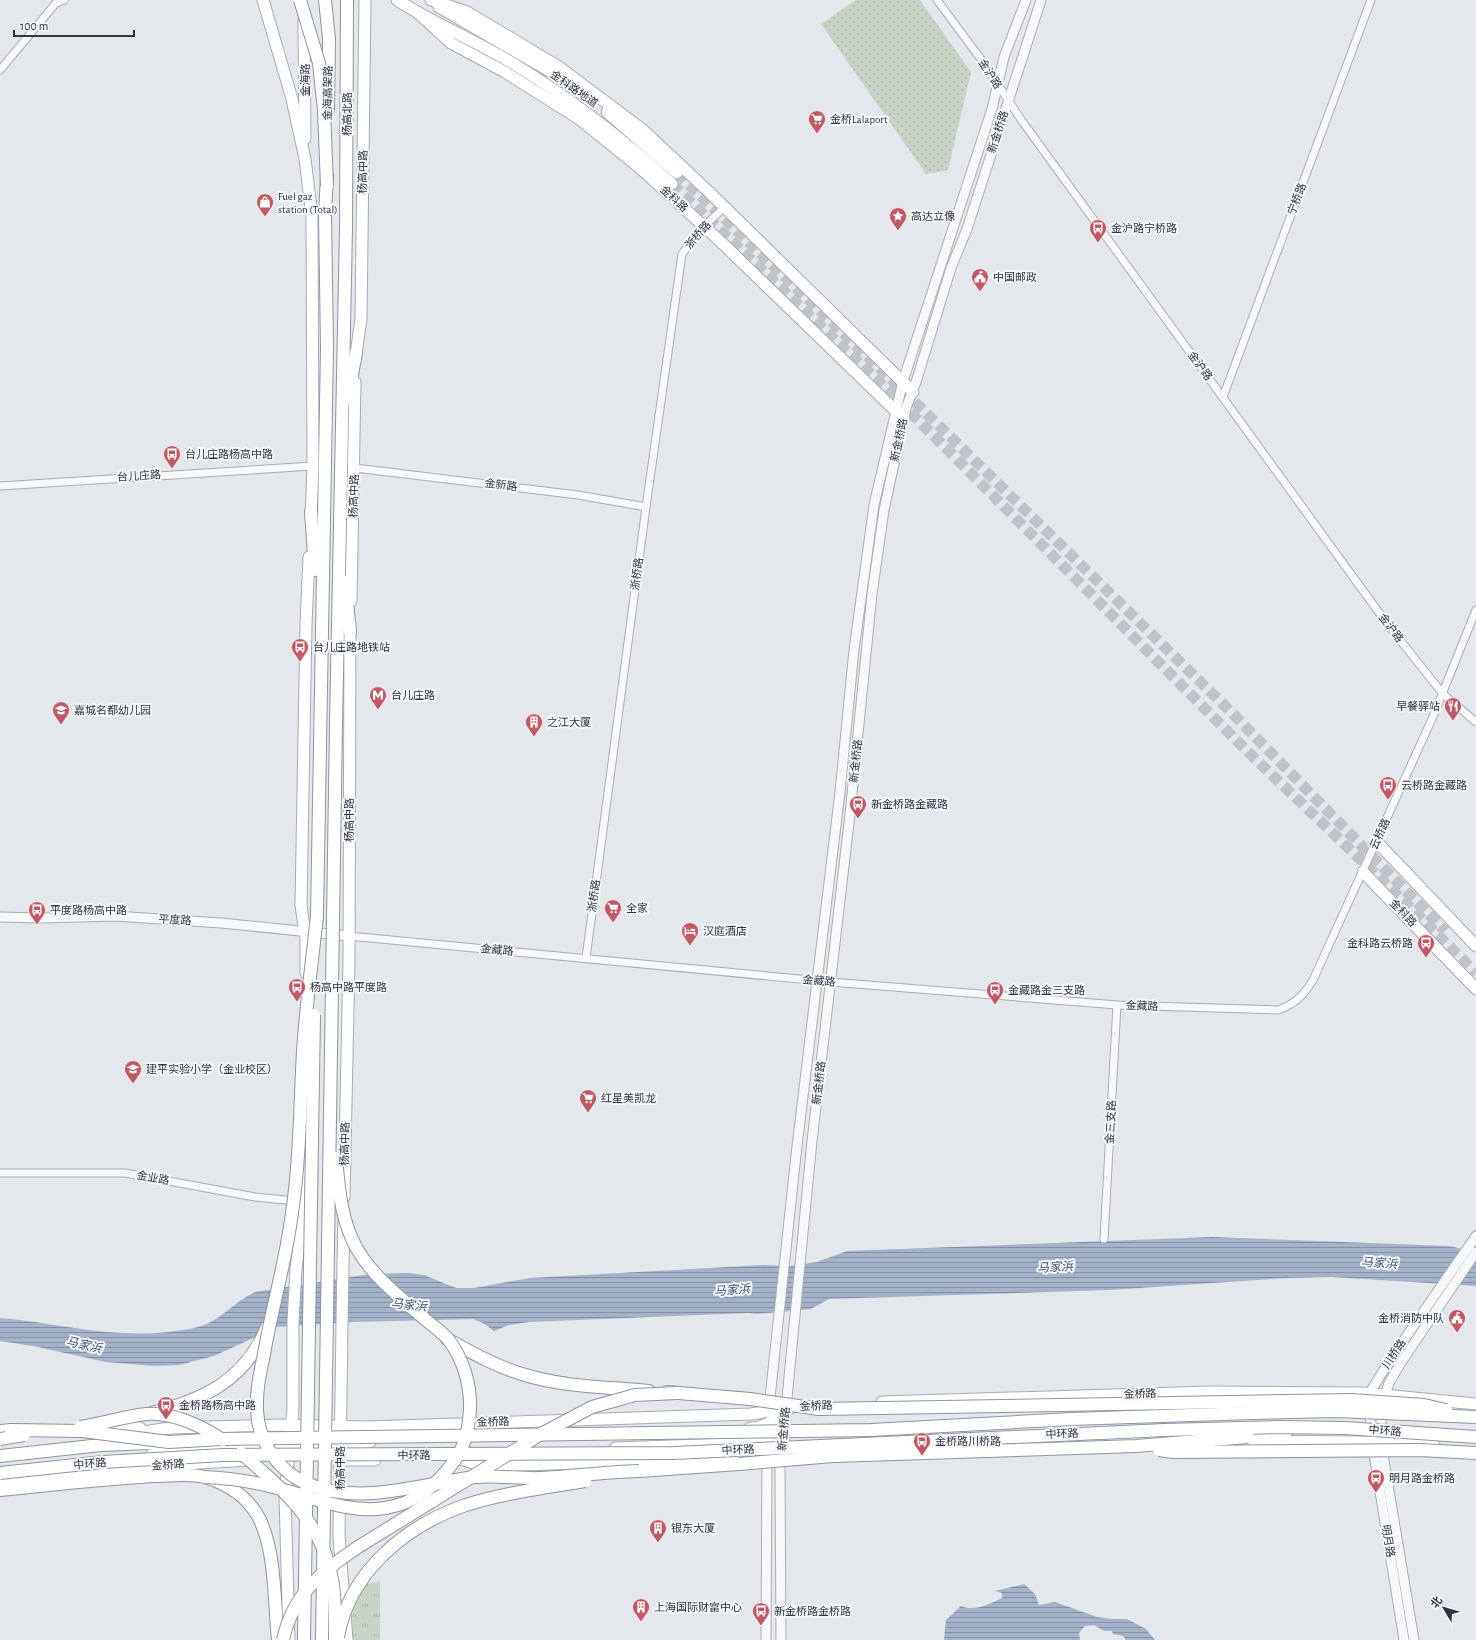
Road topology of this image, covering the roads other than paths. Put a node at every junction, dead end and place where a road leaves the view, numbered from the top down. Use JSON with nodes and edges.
{"nodes":[{"id":1,"x":64,"y":0,"type":"edge"},
{"id":2,"x":263,"y":0,"type":"edge"},
{"id":3,"x":300,"y":0,"type":"edge"},
{"id":4,"x":304,"y":0,"type":"edge"},
{"id":5,"x":326,"y":0,"type":"edge"},
{"id":6,"x":365,"y":0,"type":"edge"},
{"id":7,"x":397,"y":0,"type":"edge"},
{"id":8,"x":427,"y":0,"type":"edge"},
{"id":9,"x":431,"y":0,"type":"edge"},
{"id":10,"x":937,"y":0,"type":"edge"},
{"id":11,"x":1026,"y":0,"type":"edge"},
{"id":12,"x":1041,"y":0,"type":"edge"},
{"id":13,"x":1371,"y":0,"type":"edge"},
{"id":14,"x":347,"y":1,"type":"edge"},
{"id":15,"x":418,"y":13,"type":"junction"},
{"id":16,"x":459,"y":34,"type":"joint"},
{"id":17,"x":0,"y":70,"type":"edge"},
{"id":18,"x":997,"y":85,"type":"junction"},
{"id":19,"x":1008,"y":101,"type":"junction"},
{"id":20,"x":305,"y":159,"type":"junction"},
{"id":21,"x":678,"y":173,"type":"tunnel mouth"},
{"id":22,"x":672,"y":184,"type":"tunnel mouth"},
{"id":23,"x":327,"y":186,"type":"junction"},
{"id":24,"x":725,"y":207,"type":"junction"},
{"id":25,"x":704,"y":226,"type":"junction"},
{"id":26,"x":356,"y":352,"type":"junction"},
{"id":27,"x":342,"y":373,"type":"joint"},
{"id":28,"x":904,"y":381,"type":"junction"},
{"id":29,"x":913,"y":392,"type":"junction"},
{"id":30,"x":1223,"y":397,"type":"junction"},
{"id":31,"x":900,"y":415,"type":"junction"},
{"id":32,"x":341,"y":434,"type":"junction"},
{"id":33,"x":307,"y":466,"type":"junction"},
{"id":34,"x":355,"y":468,"type":"junction"},
{"id":35,"x":0,"y":486,"type":"edge"},
{"id":36,"x":646,"y":507,"type":"junction"},
{"id":37,"x":311,"y":511,"type":"junction"},
{"id":38,"x":340,"y":523,"type":"junction"},
{"id":39,"x":1476,"y":610,"type":"edge"},
{"id":40,"x":350,"y":632,"type":"junction"},
{"id":41,"x":321,"y":651,"type":"junction"},
{"id":42,"x":1443,"y":694,"type":"junction"},
{"id":43,"x":1476,"y":722,"type":"edge"},
{"id":44,"x":1377,"y":842,"type":"junction"},
{"id":45,"x":1363,"y":872,"type":"junction"},
{"id":46,"x":317,"y":916,"type":"junction"},
{"id":47,"x":0,"y":917,"type":"edge"},
{"id":48,"x":304,"y":931,"type":"junction"},
{"id":49,"x":349,"y":936,"type":"junction"},
{"id":50,"x":1476,"y":946,"type":"edge"},
{"id":51,"x":586,"y":958,"type":"junction"},
{"id":52,"x":817,"y":980,"type":"junction"},
{"id":53,"x":831,"y":982,"type":"junction"},
{"id":54,"x":1476,"y":989,"type":"edge"},
{"id":55,"x":332,"y":991,"type":"junction"},
{"id":56,"x":1117,"y":1005,"type":"junction"},
{"id":57,"x":1290,"y":1006,"type":"joint"},
{"id":58,"x":0,"y":1173,"type":"edge"},
{"id":59,"x":304,"y":1202,"type":"junction"},
{"id":60,"x":1476,"y":1236,"type":"edge"},
{"id":61,"x":1104,"y":1239,"type":"dead end"},
{"id":62,"x":1476,"y":1252,"type":"edge"},
{"id":63,"x":1431,"y":1310,"type":"junction"},
{"id":64,"x":270,"y":1320,"type":"junction"},
{"id":65,"x":447,"y":1339,"type":"junction"},
{"id":66,"x":677,"y":1393,"type":"junction"},
{"id":67,"x":1369,"y":1394,"type":"junction"},
{"id":68,"x":1385,"y":1395,"type":"junction"},
{"id":69,"x":1476,"y":1404,"type":"edge"},
{"id":70,"x":786,"y":1408,"type":"junction"},
{"id":71,"x":768,"y":1411,"type":"junction"},
{"id":72,"x":147,"y":1414,"type":"junction"},
{"id":73,"x":1476,"y":1416,"type":"edge"},
{"id":74,"x":474,"y":1423,"type":"junction"},
{"id":75,"x":768,"y":1424,"type":"junction"},
{"id":76,"x":291,"y":1425,"type":"junction"},
{"id":77,"x":340,"y":1426,"type":"junction"},
{"id":78,"x":1305,"y":1428,"type":"junction"},
{"id":79,"x":0,"y":1430,"type":"edge"},
{"id":80,"x":156,"y":1430,"type":"junction"},
{"id":81,"x":0,"y":1434,"type":"edge"},
{"id":82,"x":1476,"y":1437,"type":"edge"},
{"id":83,"x":0,"y":1439,"type":"edge"},
{"id":84,"x":169,"y":1442,"type":"junction"},
{"id":85,"x":768,"y":1442,"type":"junction"},
{"id":86,"x":1377,"y":1442,"type":"junction"},
{"id":87,"x":290,"y":1444,"type":"junction"},
{"id":88,"x":340,"y":1444,"type":"junction"},
{"id":89,"x":784,"y":1444,"type":"junction"},
{"id":90,"x":1136,"y":1446,"type":"junction"},
{"id":91,"x":635,"y":1447,"type":"junction"},
{"id":92,"x":1476,"y":1448,"type":"edge"},
{"id":93,"x":0,"y":1451,"type":"edge"},
{"id":94,"x":694,"y":1452,"type":"junction"},
{"id":95,"x":1476,"y":1453,"type":"edge"},
{"id":96,"x":0,"y":1456,"type":"edge"},
{"id":97,"x":767,"y":1456,"type":"junction"},
{"id":98,"x":833,"y":1456,"type":"junction"},
{"id":99,"x":457,"y":1458,"type":"junction"},
{"id":100,"x":289,"y":1459,"type":"junction"},
{"id":101,"x":340,"y":1460,"type":"junction"},
{"id":102,"x":140,"y":1466,"type":"junction"},
{"id":103,"x":639,"y":1471,"type":"junction"},
{"id":104,"x":0,"y":1473,"type":"edge"},
{"id":105,"x":204,"y":1477,"type":"junction"},
{"id":106,"x":0,"y":1479,"type":"edge"},
{"id":107,"x":0,"y":1490,"type":"edge"},
{"id":108,"x":278,"y":1640,"type":"edge"},
{"id":109,"x":283,"y":1640,"type":"edge"},
{"id":110,"x":289,"y":1640,"type":"edge"},
{"id":111,"x":304,"y":1640,"type":"edge"},
{"id":112,"x":322,"y":1640,"type":"edge"},
{"id":113,"x":335,"y":1640,"type":"edge"},
{"id":114,"x":338,"y":1640,"type":"edge"},
{"id":115,"x":347,"y":1640,"type":"edge"},
{"id":116,"x":766,"y":1640,"type":"edge"},
{"id":117,"x":780,"y":1640,"type":"edge"},
{"id":118,"x":1404,"y":1640,"type":"edge"},
{"id":119,"x":1414,"y":1640,"type":"edge"}],
"edges":[{"from":1,"to":17,"type":"street"},
{"from":2,"to":20,"type":"main road"},
{"from":3,"to":23,"type":"highway","name":"杨高北路","bridge":true},
{"from":4,"to":20,"type":"main road","name":"金海路"},
{"from":5,"to":23,"type":"highway","name":"金海高架路","bridge":true},
{"from":6,"to":26,"type":"main road","name":"杨高中路"},
{"from":7,"to":15,"type":"main road","name":"金科路"},
{"from":8,"to":21,"type":"main road","name":"金科路地道"},
{"from":9,"to":24,"type":"main road"},
{"from":10,"to":18,"type":"street","name":"金沪路"},
{"from":11,"to":18,"type":"street","name":"新金桥路"},
{"from":12,"to":19,"type":"street","name":"新金桥路"},
{"from":13,"to":30,"type":"street","name":"宁桥路"},
{"from":14,"to":27,"type":"highway","name":"杨高北路"},
{"from":15,"to":16,"type":"main road","name":"金科路"},
{"from":15,"to":25,"type":"main road","name":"金科路"},
{"from":16,"to":22,"type":"main road","name":"金科路地道"},
{"from":18,"to":19,"type":"street","name":"金沪路"},
{"from":18,"to":28,"type":"street","name":"新金桥路"},
{"from":19,"to":29,"type":"street","name":"新金桥路"},
{"from":19,"to":30,"type":"street","name":"金沪路"},
{"from":20,"to":33,"type":"main road"},
{"from":23,"to":41,"type":"highway"},
{"from":24,"to":25,"type":"street","name":"浙桥路"},
{"from":24,"to":28,"type":"main road"},
{"from":25,"to":31,"type":"main road","name":"金科路"},
{"from":25,"to":36,"type":"street","name":"浙桥路"},
{"from":26,"to":32,"type":"highway"},
{"from":26,"to":34,"type":"main road","name":"杨高中路"},
{"from":27,"to":32,"type":"highway","name":"杨高中路"},
{"from":28,"to":29,"type":"main road"},
{"from":28,"to":31,"type":"street","name":"新金桥路"},
{"from":29,"to":31,"type":"street","name":"新金桥路"},
{"from":30,"to":42,"type":"street","name":"金沪路"},
{"from":31,"to":52,"type":"street","name":"新金桥路"},
{"from":31,"to":53,"type":"street","name":"新金桥路"},
{"from":32,"to":38,"type":"highway","name":"杨高中路"},
{"from":33,"to":35,"type":"street","name":"台儿庄路"},
{"from":33,"to":37,"type":"main road"},
{"from":34,"to":36,"type":"street","name":"金新路"},
{"from":34,"to":40,"type":"main road","name":"杨高中路"},
{"from":36,"to":51,"type":"street","name":"浙桥路"},
{"from":37,"to":41,"type":"highway"},
{"from":37,"to":48,"type":"main road"},
{"from":38,"to":40,"type":"highway"},
{"from":38,"to":55,"type":"highway","name":"杨高中路","bridge":true},
{"from":39,"to":42,"type":"street","name":"云桥路"},
{"from":40,"to":49,"type":"main road","name":"杨高中路"},
{"from":41,"to":46,"type":"highway"},
{"from":42,"to":43,"type":"street","name":"金沪路"},
{"from":42,"to":44,"type":"street","name":"云桥路"},
{"from":44,"to":45,"type":"street","name":"云桥路"},
{"from":44,"to":50,"type":"main road"},
{"from":45,"to":54,"type":"main road","name":"金科路"},
{"from":45,"to":57,"type":"street","name":"云桥路"},
{"from":46,"to":64,"type":"highway","bridge":true},
{"from":46,"to":111,"type":"highway","bridge":true},
{"from":47,"to":48,"type":"street","name":"平度路"},
{"from":48,"to":49,"type":"street","name":"平度路"},
{"from":48,"to":59,"type":"main road"},
{"from":49,"to":51,"type":"street","name":"金藏路"},
{"from":49,"to":77,"type":"main road","name":"杨高中路","bridge":true},
{"from":51,"to":52,"type":"street","name":"金藏路"},
{"from":52,"to":53,"type":"street","name":"金藏路"},
{"from":52,"to":71,"type":"street","name":"新金桥路"},
{"from":53,"to":56,"type":"street","name":"金藏路"},
{"from":53,"to":70,"type":"street","name":"新金桥路"},
{"from":55,"to":65,"type":"highway","bridge":true},
{"from":55,"to":112,"type":"highway","name":"杨高中路","bridge":true},
{"from":56,"to":57,"type":"street","name":"金藏路"},
{"from":56,"to":61,"type":"street","name":"金三支路"},
{"from":58,"to":59,"type":"street","name":"金业路"},
{"from":59,"to":76,"type":"main road"},
{"from":60,"to":63,"type":"street","name":"川桥路"},
{"from":62,"to":63,"type":"street","name":"川桥路"},
{"from":63,"to":67,"type":"street","name":"川桥路"},
{"from":63,"to":68,"type":"street","name":"川桥路"},
{"from":64,"to":72,"type":"highway","bridge":true},
{"from":64,"to":103,"type":"highway","bridge":true},
{"from":65,"to":66,"type":"highway","bridge":true},
{"from":65,"to":105,"type":"highway","bridge":true},
{"from":66,"to":73,"type":"highway","bridge":true},
{"from":66,"to":109,"type":"highway","bridge":true},
{"from":67,"to":68,"type":"main road","name":"金桥路"},
{"from":67,"to":70,"type":"main road","name":"金桥路"},
{"from":67,"to":86,"type":"street"},
{"from":68,"to":69,"type":"main road","name":"金桥路"},
{"from":68,"to":86,"type":"street","name":"川桥路"},
{"from":70,"to":71,"type":"main road","name":"金桥路"},
{"from":70,"to":75,"type":"main road"},
{"from":70,"to":89,"type":"street","name":"新金桥路"},
{"from":71,"to":74,"type":"main road","name":"金桥路"},
{"from":71,"to":75,"type":"street","name":"新金桥路"},
{"from":72,"to":83,"type":"highway","bridge":true},
{"from":72,"to":113,"type":"highway","bridge":true},
{"from":73,"to":84,"type":"highway","name":"中环路","bridge":true},
{"from":74,"to":77,"type":"main road","name":"金桥路"},
{"from":74,"to":88,"type":"main road"},
{"from":75,"to":85,"type":"street","name":"新金桥路"},
{"from":75,"to":91,"type":"main road"},
{"from":76,"to":77,"type":"main road","name":"金桥路"},
{"from":76,"to":80,"type":"main road","name":"金桥路"},
{"from":76,"to":87,"type":"main road"},
{"from":77,"to":87,"type":"main road"},
{"from":77,"to":88,"type":"main road","name":"杨高中路"},
{"from":78,"to":82,"type":"highway","name":"中环路","bridge":true},
{"from":78,"to":90,"type":"highway","bridge":true},
{"from":78,"to":94,"type":"highway","name":"中环路","bridge":true},
{"from":79,"to":84,"type":"highway","bridge":true},
{"from":80,"to":81,"type":"main road","name":"金桥路"},
{"from":80,"to":93,"type":"main road","name":"金桥路"},
{"from":84,"to":96,"type":"highway","name":"中环路","bridge":true},
{"from":85,"to":89,"type":"main road","name":"金桥路"},
{"from":85,"to":91,"type":"main road","name":"金桥路"},
{"from":85,"to":97,"type":"street","name":"新金桥路"},
{"from":86,"to":89,"type":"main road","name":"金桥路"},
{"from":86,"to":92,"type":"main road","name":"金桥路"},
{"from":86,"to":118,"type":"street","name":"明月路"},
{"from":86,"to":119,"type":"street","name":"明月路"},
{"from":87,"to":100,"type":"main road"},
{"from":87,"to":102,"type":"main road"},
{"from":88,"to":100,"type":"main road"},
{"from":88,"to":101,"type":"main road","name":"杨高中路"},
{"from":89,"to":97,"type":"main road"},
{"from":89,"to":117,"type":"street","name":"新金桥路"},
{"from":90,"to":95,"type":"highway","bridge":true},
{"from":90,"to":98,"type":"highway","bridge":true},
{"from":91,"to":99,"type":"main road","name":"金桥路"},
{"from":94,"to":98,"type":"highway","bridge":true},
{"from":94,"to":104,"type":"highway","name":"中环路","bridge":true},
{"from":97,"to":99,"type":"main road","name":"金桥路"},
{"from":97,"to":116,"type":"street","name":"新金桥路"},
{"from":98,"to":103,"type":"highway","bridge":true},
{"from":99,"to":101,"type":"main road","name":"金桥路"},
{"from":100,"to":101,"type":"main road","name":"金桥路"},
{"from":100,"to":102,"type":"main road","name":"金桥路"},
{"from":100,"to":110,"type":"main road"},
{"from":101,"to":115,"type":"main road","name":"杨高中路"},
{"from":102,"to":106,"type":"main road","name":"金桥路"},
{"from":103,"to":114,"type":"highway","bridge":true},
{"from":105,"to":107,"type":"highway"},
{"from":105,"to":108,"type":"highway","bridge":true}]}
